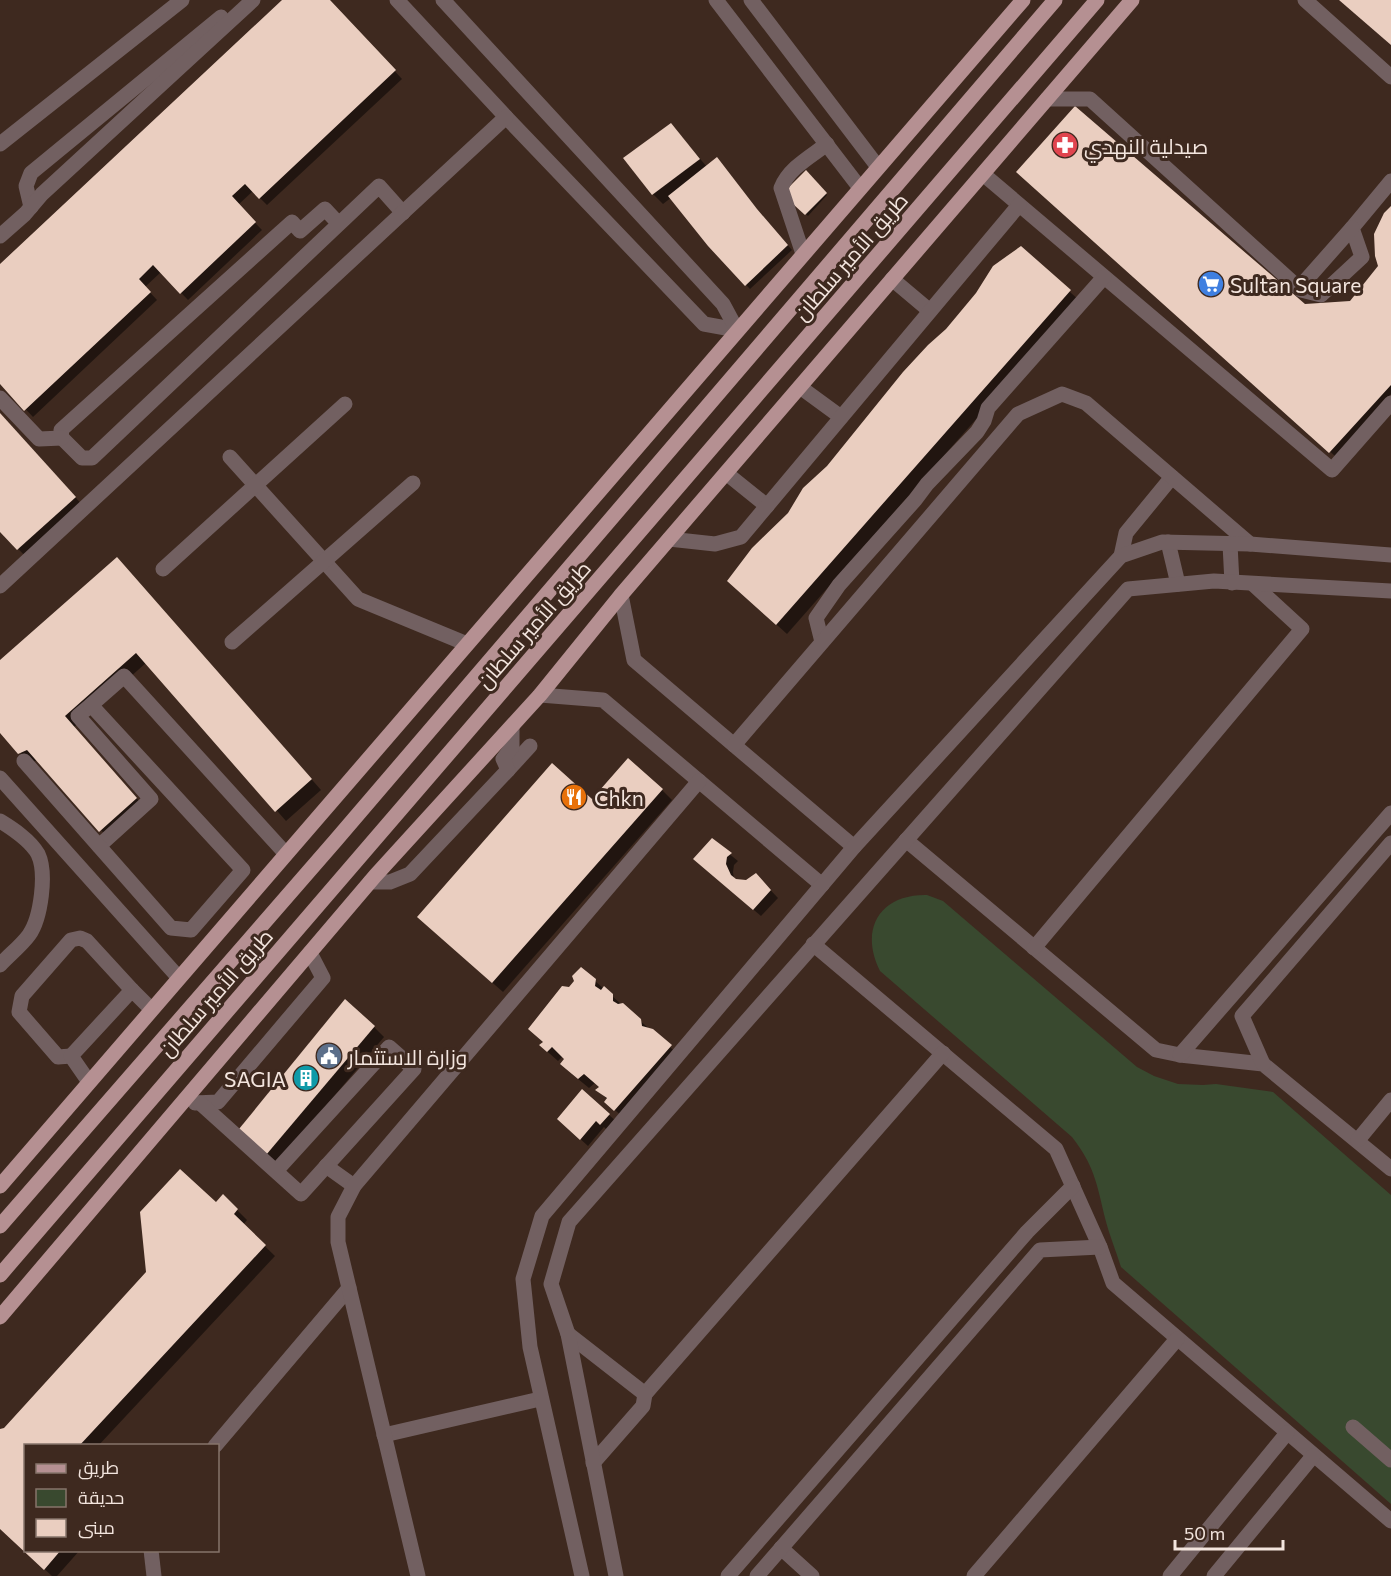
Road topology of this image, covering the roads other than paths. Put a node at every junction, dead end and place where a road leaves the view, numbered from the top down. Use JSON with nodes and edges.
{"nodes":[{"id":1,"x":182,"y":0,"type":"edge"},
{"id":2,"x":242,"y":0,"type":"edge"},
{"id":3,"x":253,"y":0,"type":"edge"},
{"id":4,"x":397,"y":0,"type":"edge"},
{"id":5,"x":443,"y":0,"type":"edge"},
{"id":6,"x":716,"y":0,"type":"edge"},
{"id":7,"x":751,"y":0,"type":"edge"},
{"id":8,"x":1023,"y":0,"type":"edge"},
{"id":9,"x":1055,"y":0,"type":"edge"},
{"id":10,"x":1097,"y":0,"type":"edge"},
{"id":11,"x":1132,"y":0,"type":"edge"},
{"id":12,"x":1305,"y":0,"type":"edge"},
{"id":13,"x":1391,"y":77,"type":"edge"},
{"id":14,"x":1047,"y":99,"type":"junction"},
{"id":15,"x":506,"y":117,"type":"junction"},
{"id":16,"x":0,"y":144,"type":"edge"},
{"id":17,"x":826,"y":144,"type":"junction"},
{"id":18,"x":878,"y":167,"type":"junction"},
{"id":19,"x":982,"y":174,"type":"junction"},
{"id":20,"x":1391,"y":181,"type":"edge"},
{"id":21,"x":860,"y":188,"type":"junction"},
{"id":22,"x":1019,"y":205,"type":"junction"},
{"id":23,"x":31,"y":207,"type":"junction"},
{"id":24,"x":403,"y":213,"type":"junction"},
{"id":25,"x":339,"y":224,"type":"junction"},
{"id":26,"x":1352,"y":228,"type":"junction"},
{"id":27,"x":0,"y":236,"type":"edge"},
{"id":28,"x":803,"y":255,"type":"junction"},
{"id":29,"x":1104,"y":277,"type":"junction"},
{"id":30,"x":892,"y":279,"type":"junction"},
{"id":31,"x":1299,"y":288,"type":"junction"},
{"id":32,"x":930,"y":311,"type":"junction"},
{"id":33,"x":822,"y":320,"type":"junction"},
{"id":34,"x":737,"y":330,"type":"junction"},
{"id":35,"x":843,"y":337,"type":"junction"},
{"id":36,"x":800,"y":387,"type":"junction"},
{"id":37,"x":0,"y":398,"type":"edge"},
{"id":38,"x":1391,"y":403,"type":"edge"},
{"id":39,"x":345,"y":404,"type":"dead end"},
{"id":40,"x":841,"y":417,"type":"junction"},
{"id":41,"x":62,"y":438,"type":"junction"},
{"id":42,"x":230,"y":456,"type":"dead end"},
{"id":43,"x":726,"y":473,"type":"junction"},
{"id":44,"x":1172,"y":477,"type":"junction"},
{"id":45,"x":413,"y":483,"type":"dead end"},
{"id":46,"x":255,"y":484,"type":"junction"},
{"id":47,"x":767,"y":506,"type":"junction"},
{"id":48,"x":669,"y":539,"type":"junction"},
{"id":49,"x":1168,"y":542,"type":"junction"},
{"id":50,"x":1230,"y":544,"type":"junction"},
{"id":51,"x":1250,"y":544,"type":"junction"},
{"id":52,"x":1391,"y":555,"type":"edge"},
{"id":53,"x":1121,"y":556,"type":"junction"},
{"id":54,"x":324,"y":561,"type":"junction"},
{"id":55,"x":163,"y":569,"type":"dead end"},
{"id":56,"x":531,"y":570,"type":"junction"},
{"id":57,"x":1232,"y":583,"type":"junction"},
{"id":58,"x":1178,"y":585,"type":"junction"},
{"id":59,"x":1254,"y":585,"type":"junction"},
{"id":60,"x":0,"y":586,"type":"edge"},
{"id":61,"x":551,"y":588,"type":"junction"},
{"id":62,"x":1391,"y":591,"type":"edge"},
{"id":63,"x":621,"y":596,"type":"junction"},
{"id":64,"x":232,"y":642,"type":"dead end"},
{"id":65,"x":822,"y":642,"type":"junction"},
{"id":66,"x":467,"y":644,"type":"junction"},
{"id":67,"x":540,"y":695,"type":"junction"},
{"id":68,"x":91,"y":705,"type":"junction"},
{"id":69,"x":512,"y":726,"type":"junction"},
{"id":70,"x":734,"y":745,"type":"junction"},
{"id":71,"x":530,"y":746,"type":"dead end"},
{"id":72,"x":24,"y":761,"type":"dead end"},
{"id":73,"x":505,"y":764,"type":"junction"},
{"id":74,"x":0,"y":778,"type":"edge"},
{"id":75,"x":699,"y":781,"type":"junction"},
{"id":76,"x":165,"y":786,"type":"junction"},
{"id":77,"x":151,"y":799,"type":"junction"},
{"id":78,"x":1391,"y":813,"type":"edge"},
{"id":79,"x":0,"y":820,"type":"edge"},
{"id":80,"x":906,"y":840,"type":"junction"},
{"id":81,"x":1391,"y":843,"type":"edge"},
{"id":82,"x":99,"y":846,"type":"junction"},
{"id":83,"x":854,"y":848,"type":"junction"},
{"id":84,"x":286,"y":854,"type":"junction"},
{"id":85,"x":357,"y":860,"type":"junction"},
{"id":86,"x":373,"y":879,"type":"junction"},
{"id":87,"x":822,"y":885,"type":"junction"},
{"id":88,"x":813,"y":944,"type":"junction"},
{"id":89,"x":1034,"y":948,"type":"junction"},
{"id":90,"x":310,"y":952,"type":"junction"},
{"id":91,"x":0,"y":965,"type":"edge"},
{"id":92,"x":178,"y":978,"type":"junction"},
{"id":93,"x":132,"y":990,"type":"junction"},
{"id":94,"x":1227,"y":1003,"type":"junction"},
{"id":95,"x":151,"y":1009,"type":"junction"},
{"id":96,"x":1242,"y":1016,"type":"junction"},
{"id":97,"x":943,"y":1053,"type":"junction"},
{"id":98,"x":1180,"y":1055,"type":"junction"},
{"id":99,"x":71,"y":1056,"type":"junction"},
{"id":100,"x":1263,"y":1064,"type":"junction"},
{"id":101,"x":89,"y":1082,"type":"junction"},
{"id":102,"x":1391,"y":1100,"type":"edge"},
{"id":103,"x":200,"y":1103,"type":"junction"},
{"id":104,"x":181,"y":1104,"type":"junction"},
{"id":105,"x":1358,"y":1140,"type":"junction"},
{"id":106,"x":326,"y":1166,"type":"junction"},
{"id":107,"x":1391,"y":1169,"type":"edge"},
{"id":108,"x":276,"y":1171,"type":"junction"},
{"id":109,"x":0,"y":1186,"type":"edge"},
{"id":110,"x":354,"y":1186,"type":"junction"},
{"id":111,"x":1073,"y":1186,"type":"junction"},
{"id":112,"x":0,"y":1226,"type":"edge"},
{"id":113,"x":1027,"y":1232,"type":"junction"},
{"id":114,"x":1100,"y":1247,"type":"junction"},
{"id":115,"x":1040,"y":1250,"type":"junction"},
{"id":116,"x":0,"y":1275,"type":"edge"},
{"id":117,"x":349,"y":1288,"type":"junction"},
{"id":118,"x":0,"y":1317,"type":"edge"},
{"id":119,"x":568,"y":1335,"type":"junction"},
{"id":120,"x":1177,"y":1339,"type":"junction"},
{"id":121,"x":645,"y":1394,"type":"junction"},
{"id":122,"x":540,"y":1399,"type":"junction"},
{"id":123,"x":1353,"y":1427,"type":"dead end"},
{"id":124,"x":1287,"y":1433,"type":"junction"},
{"id":125,"x":384,"y":1436,"type":"junction"},
{"id":126,"x":217,"y":1444,"type":"edge"},
{"id":127,"x":1313,"y":1456,"type":"junction"},
{"id":128,"x":1391,"y":1460,"type":"edge"},
{"id":129,"x":593,"y":1463,"type":"junction"},
{"id":130,"x":1391,"y":1521,"type":"edge"},
{"id":131,"x":781,"y":1548,"type":"junction"},
{"id":132,"x":151,"y":1552,"type":"edge"},
{"id":133,"x":154,"y":1576,"type":"edge"},
{"id":134,"x":418,"y":1576,"type":"edge"},
{"id":135,"x":582,"y":1576,"type":"edge"},
{"id":136,"x":616,"y":1576,"type":"edge"},
{"id":137,"x":728,"y":1576,"type":"edge"},
{"id":138,"x":757,"y":1576,"type":"edge"},
{"id":139,"x":812,"y":1576,"type":"edge"},
{"id":140,"x":974,"y":1576,"type":"edge"},
{"id":141,"x":1170,"y":1576,"type":"edge"},
{"id":142,"x":1214,"y":1576,"type":"edge"}],
"edges":[{"from":1,"to":16,"type":"street"},
{"from":2,"to":23,"type":"street"},
{"from":3,"to":23,"type":"street"},
{"from":4,"to":15,"type":"street"},
{"from":5,"to":34,"type":"street"},
{"from":6,"to":17,"type":"street"},
{"from":7,"to":18,"type":"street"},
{"from":8,"to":18,"type":"main road"},
{"from":9,"to":61,"type":"main road","name":"طريق الأمير سلطان"},
{"from":10,"to":33,"type":"main road","name":"طريق الأمير سلطان"},
{"from":11,"to":14,"type":"main road"},
{"from":12,"to":13,"type":"street"},
{"from":14,"to":19,"type":"main road"},
{"from":14,"to":31,"type":"street"},
{"from":15,"to":24,"type":"street"},
{"from":15,"to":34,"type":"street"},
{"from":17,"to":21,"type":"street"},
{"from":17,"to":28,"type":"street"},
{"from":18,"to":21,"type":"main road"},
{"from":19,"to":22,"type":"street"},
{"from":19,"to":30,"type":"main road"},
{"from":20,"to":26,"type":"street"},
{"from":21,"to":28,"type":"main road"},
{"from":22,"to":29,"type":"street"},
{"from":22,"to":32,"type":"street"},
{"from":23,"to":27,"type":"street"},
{"from":24,"to":25,"type":"street"},
{"from":24,"to":60,"type":"street"},
{"from":25,"to":41,"type":"street"},
{"from":25,"to":41,"type":"street"},
{"from":26,"to":31,"type":"street"},
{"from":26,"to":31,"type":"street"},
{"from":28,"to":34,"type":"main road"},
{"from":29,"to":38,"type":"street"},
{"from":29,"to":65,"type":"street"},
{"from":30,"to":32,"type":"street"},
{"from":30,"to":35,"type":"main road"},
{"from":32,"to":40,"type":"street"},
{"from":33,"to":35,"type":"main road"},
{"from":33,"to":85,"type":"main road","name":"طريق الأمير سلطان"},
{"from":34,"to":56,"type":"main road"},
{"from":35,"to":36,"type":"main road"},
{"from":36,"to":40,"type":"street"},
{"from":36,"to":43,"type":"main road"},
{"from":37,"to":41,"type":"street"},
{"from":39,"to":46,"type":"street"},
{"from":40,"to":47,"type":"street"},
{"from":42,"to":46,"type":"street"},
{"from":43,"to":47,"type":"street"},
{"from":43,"to":48,"type":"main road"},
{"from":44,"to":51,"type":"street"},
{"from":44,"to":53,"type":"street"},
{"from":44,"to":65,"type":"street"},
{"from":45,"to":54,"type":"street"},
{"from":46,"to":54,"type":"street"},
{"from":46,"to":55,"type":"street"},
{"from":47,"to":48,"type":"street"},
{"from":48,"to":63,"type":"main road"},
{"from":49,"to":50,"type":"street"},
{"from":49,"to":53,"type":"street"},
{"from":49,"to":58,"type":"street"},
{"from":50,"to":51,"type":"street"},
{"from":50,"to":57,"type":"street"},
{"from":51,"to":52,"type":"street"},
{"from":53,"to":83,"type":"street"},
{"from":54,"to":64,"type":"street"},
{"from":54,"to":66,"type":"street"},
{"from":56,"to":61,"type":"main road"},
{"from":56,"to":66,"type":"main road"},
{"from":57,"to":58,"type":"street"},
{"from":57,"to":59,"type":"street"},
{"from":58,"to":80,"type":"street"},
{"from":59,"to":62,"type":"street"},
{"from":59,"to":89,"type":"street"},
{"from":61,"to":112,"type":"main road","name":"طريق الأمير سلطان"},
{"from":63,"to":67,"type":"main road"},
{"from":63,"to":70,"type":"street"},
{"from":65,"to":70,"type":"street"},
{"from":66,"to":84,"type":"main road"},
{"from":67,"to":69,"type":"main road"},
{"from":67,"to":75,"type":"street"},
{"from":68,"to":76,"type":"street"},
{"from":68,"to":77,"type":"street"},
{"from":68,"to":84,"type":"street"},
{"from":69,"to":73,"type":"street"},
{"from":69,"to":86,"type":"main road"},
{"from":70,"to":83,"type":"street"},
{"from":71,"to":73,"type":"street"},
{"from":72,"to":82,"type":"street"},
{"from":73,"to":86,"type":"street"},
{"from":74,"to":92,"type":"street"},
{"from":75,"to":87,"type":"street"},
{"from":75,"to":110,"type":"street"},
{"from":76,"to":77,"type":"street"},
{"from":76,"to":82,"type":"street"},
{"from":77,"to":82,"type":"street"},
{"from":78,"to":94,"type":"street"},
{"from":79,"to":91,"type":"street"},
{"from":80,"to":88,"type":"street"},
{"from":80,"to":89,"type":"street"},
{"from":81,"to":96,"type":"street"},
{"from":83,"to":87,"type":"street"},
{"from":84,"to":92,"type":"main road"},
{"from":85,"to":86,"type":"main road"},
{"from":85,"to":116,"type":"main road","name":"طريق الأمير سلطان"},
{"from":86,"to":90,"type":"main road"},
{"from":87,"to":122,"type":"street"},
{"from":88,"to":97,"type":"street"},
{"from":88,"to":119,"type":"street"},
{"from":89,"to":98,"type":"street"},
{"from":90,"to":103,"type":"street"},
{"from":90,"to":104,"type":"main road"},
{"from":92,"to":95,"type":"main road"},
{"from":93,"to":95,"type":"street"},
{"from":93,"to":99,"type":"street"},
{"from":93,"to":99,"type":"street"},
{"from":94,"to":96,"type":"street"},
{"from":94,"to":98,"type":"street"},
{"from":95,"to":101,"type":"main road"},
{"from":96,"to":100,"type":"street"},
{"from":97,"to":111,"type":"street"},
{"from":97,"to":121,"type":"street"},
{"from":98,"to":100,"type":"street"},
{"from":99,"to":101,"type":"street"},
{"from":100,"to":105,"type":"street"},
{"from":101,"to":109,"type":"main road"},
{"from":102,"to":105,"type":"street"},
{"from":103,"to":104,"type":"street"},
{"from":103,"to":108,"type":"street"},
{"from":104,"to":118,"type":"main road"},
{"from":105,"to":107,"type":"street"},
{"from":106,"to":108,"type":"street"},
{"from":106,"to":108,"type":"street"},
{"from":106,"to":110,"type":"street"},
{"from":110,"to":117,"type":"street"},
{"from":111,"to":113,"type":"street"},
{"from":111,"to":114,"type":"street"},
{"from":113,"to":115,"type":"street"},
{"from":113,"to":137,"type":"street"},
{"from":114,"to":115,"type":"street"},
{"from":114,"to":120,"type":"street"},
{"from":115,"to":131,"type":"street"},
{"from":117,"to":125,"type":"street"},
{"from":117,"to":126,"type":"street"},
{"from":119,"to":121,"type":"street"},
{"from":119,"to":129,"type":"street"},
{"from":120,"to":124,"type":"street"},
{"from":120,"to":140,"type":"street"},
{"from":121,"to":129,"type":"street"},
{"from":122,"to":125,"type":"street"},
{"from":122,"to":135,"type":"street"},
{"from":123,"to":128,"type":"street"},
{"from":124,"to":127,"type":"street"},
{"from":124,"to":141,"type":"street"},
{"from":125,"to":134,"type":"street"},
{"from":127,"to":130,"type":"street"},
{"from":127,"to":142,"type":"street"},
{"from":129,"to":136,"type":"street"},
{"from":131,"to":138,"type":"street"},
{"from":131,"to":139,"type":"street"},
{"from":132,"to":133,"type":"street"}]}
